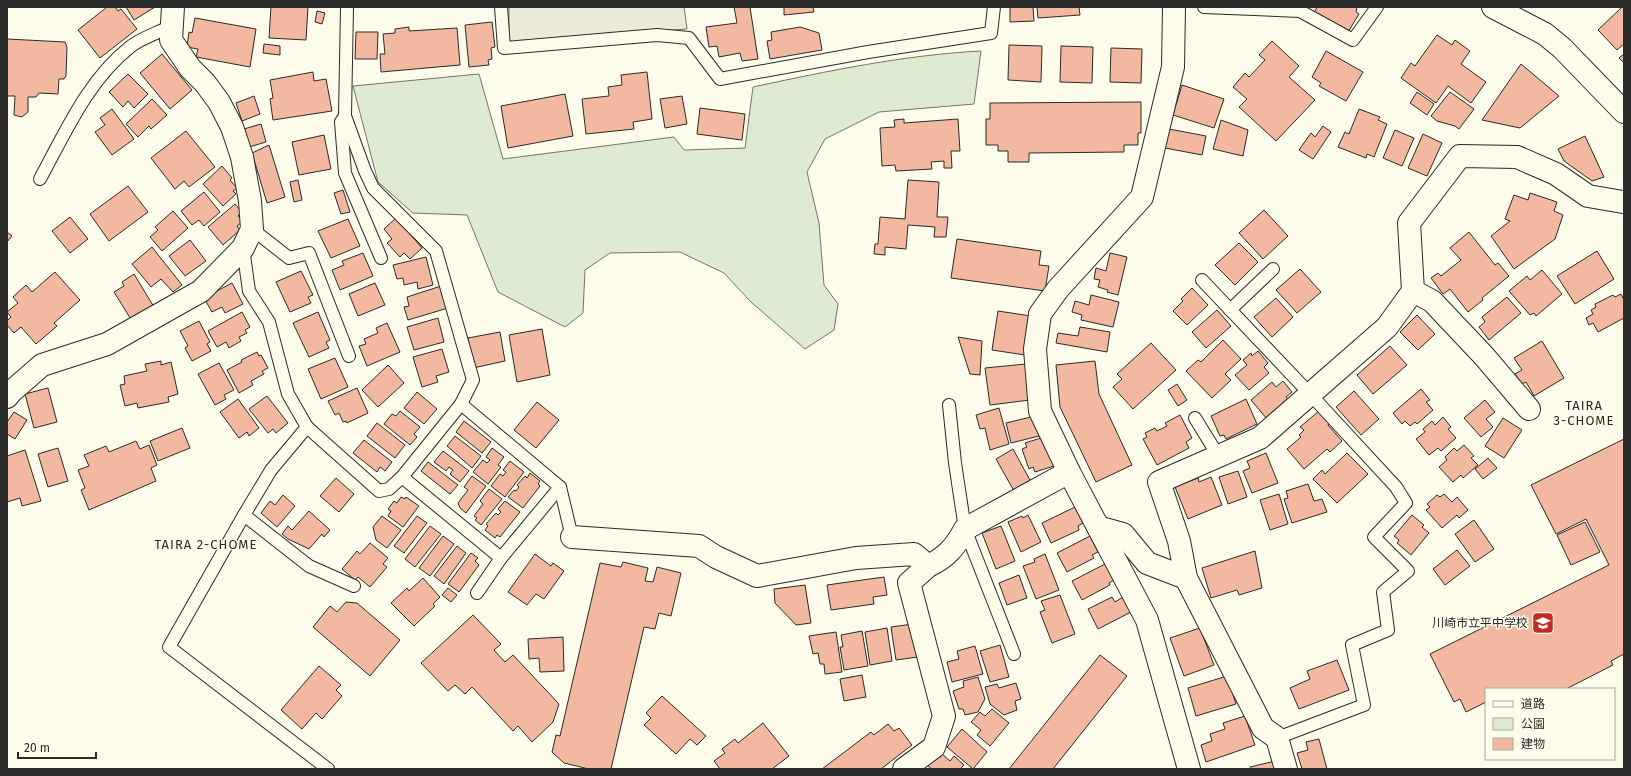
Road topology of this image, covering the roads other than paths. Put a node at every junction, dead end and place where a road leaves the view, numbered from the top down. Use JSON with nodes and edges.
{"nodes":[{"id":1,"x":347,"y":7,"type":"edge"},
{"id":2,"x":500,"y":7,"type":"edge"},
{"id":3,"x":994,"y":7,"type":"edge"},
{"id":4,"x":1174,"y":7,"type":"edge"},
{"id":5,"x":1204,"y":7,"type":"edge"},
{"id":6,"x":1377,"y":7,"type":"edge"},
{"id":7,"x":1493,"y":7,"type":"edge"},
{"id":8,"x":172,"y":16,"type":"edge"},
{"id":9,"x":1624,"y":112,"type":"edge"},
{"id":10,"x":345,"y":116,"type":"junction"},
{"id":11,"x":40,"y":179,"type":"dead end"},
{"id":12,"x":1624,"y":199,"type":"edge"},
{"id":13,"x":248,"y":239,"type":"junction"},
{"id":14,"x":381,"y":258,"type":"dead end"},
{"id":15,"x":1273,"y":269,"type":"dead end"},
{"id":16,"x":1202,"y":280,"type":"dead end"},
{"id":17,"x":1413,"y":291,"type":"junction"},
{"id":18,"x":1230,"y":310,"type":"junction"},
{"id":19,"x":349,"y":356,"type":"dead end"},
{"id":20,"x":1311,"y":394,"type":"junction"},
{"id":21,"x":7,"y":397,"type":"edge"},
{"id":22,"x":461,"y":404,"type":"junction"},
{"id":23,"x":949,"y":404,"type":"dead end"},
{"id":24,"x":1529,"y":409,"type":"dead end"},
{"id":25,"x":1195,"y":418,"type":"dead end"},
{"id":26,"x":307,"y":427,"type":"junction"},
{"id":27,"x":1219,"y":457,"type":"junction"},
{"id":28,"x":1069,"y":472,"type":"junction"},
{"id":29,"x":402,"y":477,"type":"junction"},
{"id":30,"x":560,"y":487,"type":"junction"},
{"id":31,"x":244,"y":515,"type":"junction"},
{"id":32,"x":1098,"y":527,"type":"junction"},
{"id":33,"x":965,"y":529,"type":"junction"},
{"id":34,"x":572,"y":537,"type":"joint"},
{"id":35,"x":501,"y":558,"type":"junction"},
{"id":36,"x":928,"y":566,"type":"junction"},
{"id":37,"x":1186,"y":578,"type":"junction"},
{"id":38,"x":354,"y":586,"type":"dead end"},
{"id":39,"x":477,"y":593,"type":"dead end"},
{"id":40,"x":1014,"y":654,"type":"dead end"},
{"id":41,"x":1277,"y":738,"type":"junction"},
{"id":42,"x":328,"y":769,"type":"edge"},
{"id":43,"x":904,"y":769,"type":"edge"},
{"id":44,"x":1189,"y":769,"type":"edge"},
{"id":45,"x":1286,"y":769,"type":"edge"}],
"edges":[{"from":1,"to":10,"type":"lane"},
{"from":2,"to":3,"type":"lane"},
{"from":4,"to":28,"type":"street"},
{"from":5,"to":6,"type":"lane"},
{"from":7,"to":9,"type":"street"},
{"from":8,"to":11,"type":"lane"},
{"from":8,"to":13,"type":"street"},
{"from":10,"to":14,"type":"lane"},
{"from":10,"to":22,"type":"lane"},
{"from":12,"to":17,"type":"street"},
{"from":13,"to":19,"type":"lane"},
{"from":13,"to":21,"type":"street"},
{"from":13,"to":26,"type":"lane"},
{"from":15,"to":18,"type":"lane"},
{"from":16,"to":18,"type":"lane"},
{"from":17,"to":20,"type":"street"},
{"from":17,"to":24,"type":"street"},
{"from":18,"to":20,"type":"lane"},
{"from":20,"to":27,"type":"street"},
{"from":20,"to":41,"type":"lane"},
{"from":22,"to":29,"type":"lane"},
{"from":22,"to":30,"type":"lane"},
{"from":23,"to":33,"type":"lane"},
{"from":25,"to":27,"type":"lane"},
{"from":26,"to":29,"type":"lane"},
{"from":26,"to":31,"type":"lane"},
{"from":27,"to":37,"type":"street"},
{"from":28,"to":32,"type":"street"},
{"from":28,"to":33,"type":"street"},
{"from":29,"to":35,"type":"lane"},
{"from":30,"to":34,"type":"lane"},
{"from":30,"to":35,"type":"lane"},
{"from":31,"to":38,"type":"lane"},
{"from":31,"to":42,"type":"lane"},
{"from":32,"to":37,"type":"street"},
{"from":32,"to":44,"type":"street"},
{"from":33,"to":36,"type":"street"},
{"from":33,"to":40,"type":"lane"},
{"from":34,"to":36,"type":"street"},
{"from":35,"to":39,"type":"lane"},
{"from":36,"to":43,"type":"street"},
{"from":37,"to":41,"type":"street"},
{"from":41,"to":45,"type":"street"}]}
